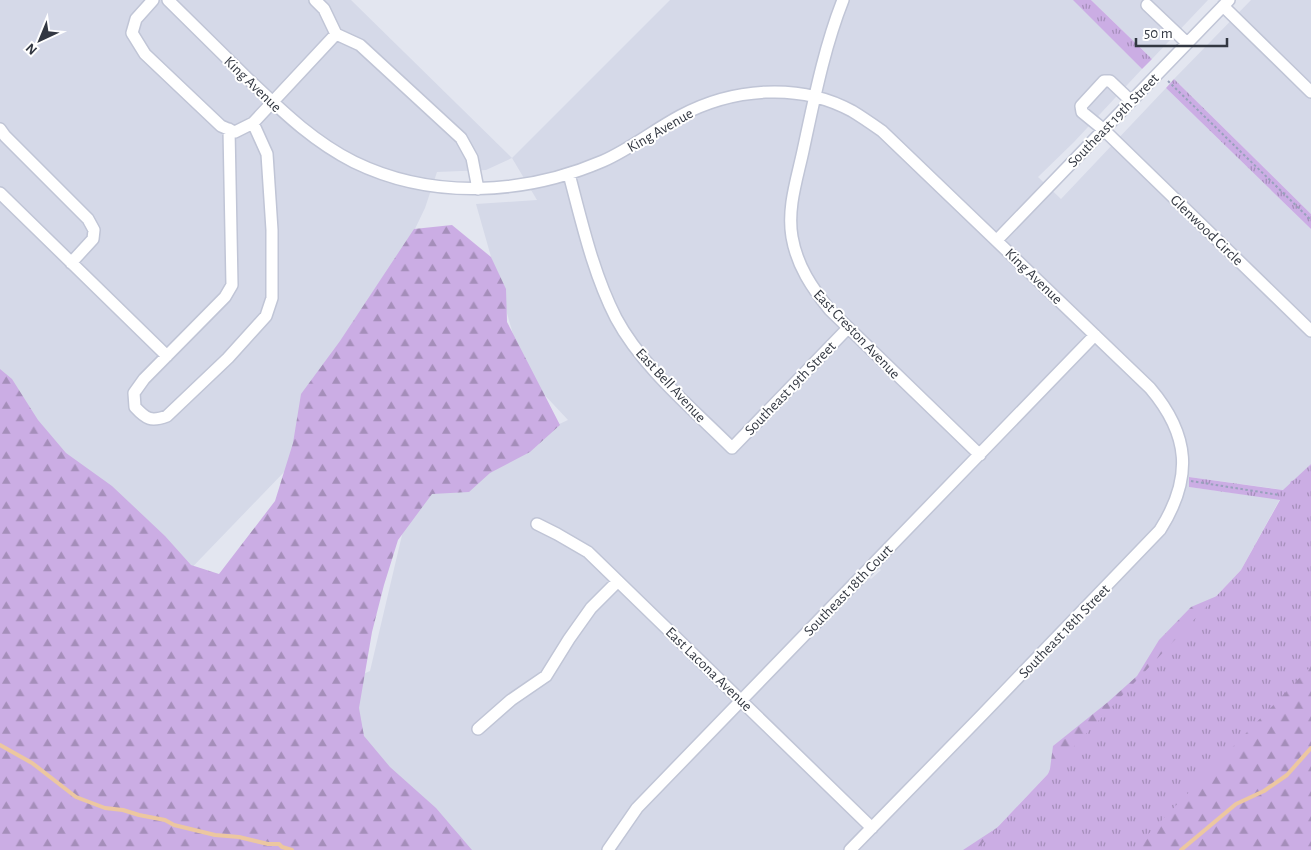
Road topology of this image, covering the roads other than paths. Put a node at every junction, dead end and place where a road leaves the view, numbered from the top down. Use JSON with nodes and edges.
{"nodes":[{"id":1,"x":153,"y":0,"type":"edge"},
{"id":2,"x":168,"y":0,"type":"edge"},
{"id":3,"x":315,"y":0,"type":"edge"},
{"id":4,"x":843,"y":0,"type":"edge"},
{"id":5,"x":1226,"y":3,"type":"edge"},
{"id":6,"x":1147,"y":5,"type":"dead end"},
{"id":7,"x":336,"y":34,"type":"junction"},
{"id":8,"x":1187,"y":43,"type":"junction"},
{"id":9,"x":1311,"y":92,"type":"edge"},
{"id":10,"x":814,"y":97,"type":"junction"},
{"id":11,"x":1132,"y":101,"type":"junction"},
{"id":12,"x":272,"y":102,"type":"junction"},
{"id":13,"x":253,"y":123,"type":"junction"},
{"id":14,"x":0,"y":129,"type":"edge"},
{"id":15,"x":229,"y":129,"type":"junction"},
{"id":16,"x":1104,"y":130,"type":"junction"},
{"id":17,"x":569,"y":174,"type":"junction"},
{"id":18,"x":478,"y":189,"type":"junction"},
{"id":19,"x":0,"y":193,"type":"edge"},
{"id":20,"x":997,"y":240,"type":"junction"},
{"id":21,"x":71,"y":263,"type":"junction"},
{"id":22,"x":848,"y":328,"type":"junction"},
{"id":23,"x":1311,"y":331,"type":"edge"},
{"id":24,"x":1095,"y":335,"type":"junction"},
{"id":25,"x":167,"y":356,"type":"junction"},
{"id":26,"x":1142,"y":380,"type":"joint"},
{"id":27,"x":732,"y":448,"type":"joint"},
{"id":28,"x":980,"y":455,"type":"junction"},
{"id":29,"x":536,"y":524,"type":"dead end"},
{"id":30,"x":618,"y":581,"type":"junction"},
{"id":31,"x":741,"y":701,"type":"junction"},
{"id":32,"x":478,"y":729,"type":"dead end"},
{"id":33,"x":872,"y":828,"type":"junction"},
{"id":34,"x":608,"y":850,"type":"edge"},
{"id":35,"x":850,"y":850,"type":"edge"}],
"edges":[{"from":1,"to":15,"type":"street"},
{"from":2,"to":12,"type":"street","name":"King Avenue"},
{"from":3,"to":7,"type":"street"},
{"from":4,"to":10,"type":"street","name":"East Creston Avenue"},
{"from":5,"to":8,"type":"street","name":"Southeast 19th Street"},
{"from":5,"to":9,"type":"street"},
{"from":6,"to":8,"type":"street"},
{"from":7,"to":12,"type":"street"},
{"from":7,"to":18,"type":"street"},
{"from":8,"to":11,"type":"street","name":"Southeast 19th Street"},
{"from":10,"to":17,"type":"street","name":"King Avenue"},
{"from":10,"to":20,"type":"street","name":"King Avenue"},
{"from":10,"to":22,"type":"street","name":"East Creston Avenue"},
{"from":11,"to":16,"type":"street","name":"Southeast 19th Street"},
{"from":11,"to":16,"type":"street","name":"Glenwood Circle"},
{"from":12,"to":13,"type":"street"},
{"from":12,"to":18,"type":"street","name":"King Avenue"},
{"from":13,"to":15,"type":"street"},
{"from":13,"to":25,"type":"street"},
{"from":14,"to":21,"type":"street"},
{"from":15,"to":25,"type":"street"},
{"from":16,"to":20,"type":"street","name":"Southeast 19th Street"},
{"from":16,"to":23,"type":"street","name":"Glenwood Circle"},
{"from":17,"to":18,"type":"street","name":"King Avenue"},
{"from":17,"to":27,"type":"street","name":"East Bell Avenue"},
{"from":19,"to":21,"type":"street"},
{"from":20,"to":24,"type":"street","name":"King Avenue"},
{"from":21,"to":25,"type":"street"},
{"from":22,"to":27,"type":"street","name":"Southeast 19th Street"},
{"from":22,"to":28,"type":"street","name":"East Creston Avenue"},
{"from":24,"to":26,"type":"street","name":"King Avenue"},
{"from":24,"to":28,"type":"street","name":"Southeast 18th Court"},
{"from":26,"to":33,"type":"street","name":"Southeast 18th Street"},
{"from":28,"to":31,"type":"street","name":"Southeast 18th Court"},
{"from":29,"to":30,"type":"street","name":"East Lacona Avenue"},
{"from":30,"to":31,"type":"street","name":"East Lacona Avenue"},
{"from":30,"to":32,"type":"street"},
{"from":31,"to":33,"type":"street","name":"East Lacona Avenue"},
{"from":31,"to":34,"type":"street","name":"Southeast 18th Court"},
{"from":33,"to":35,"type":"street","name":"Southeast 18th Street"}]}
